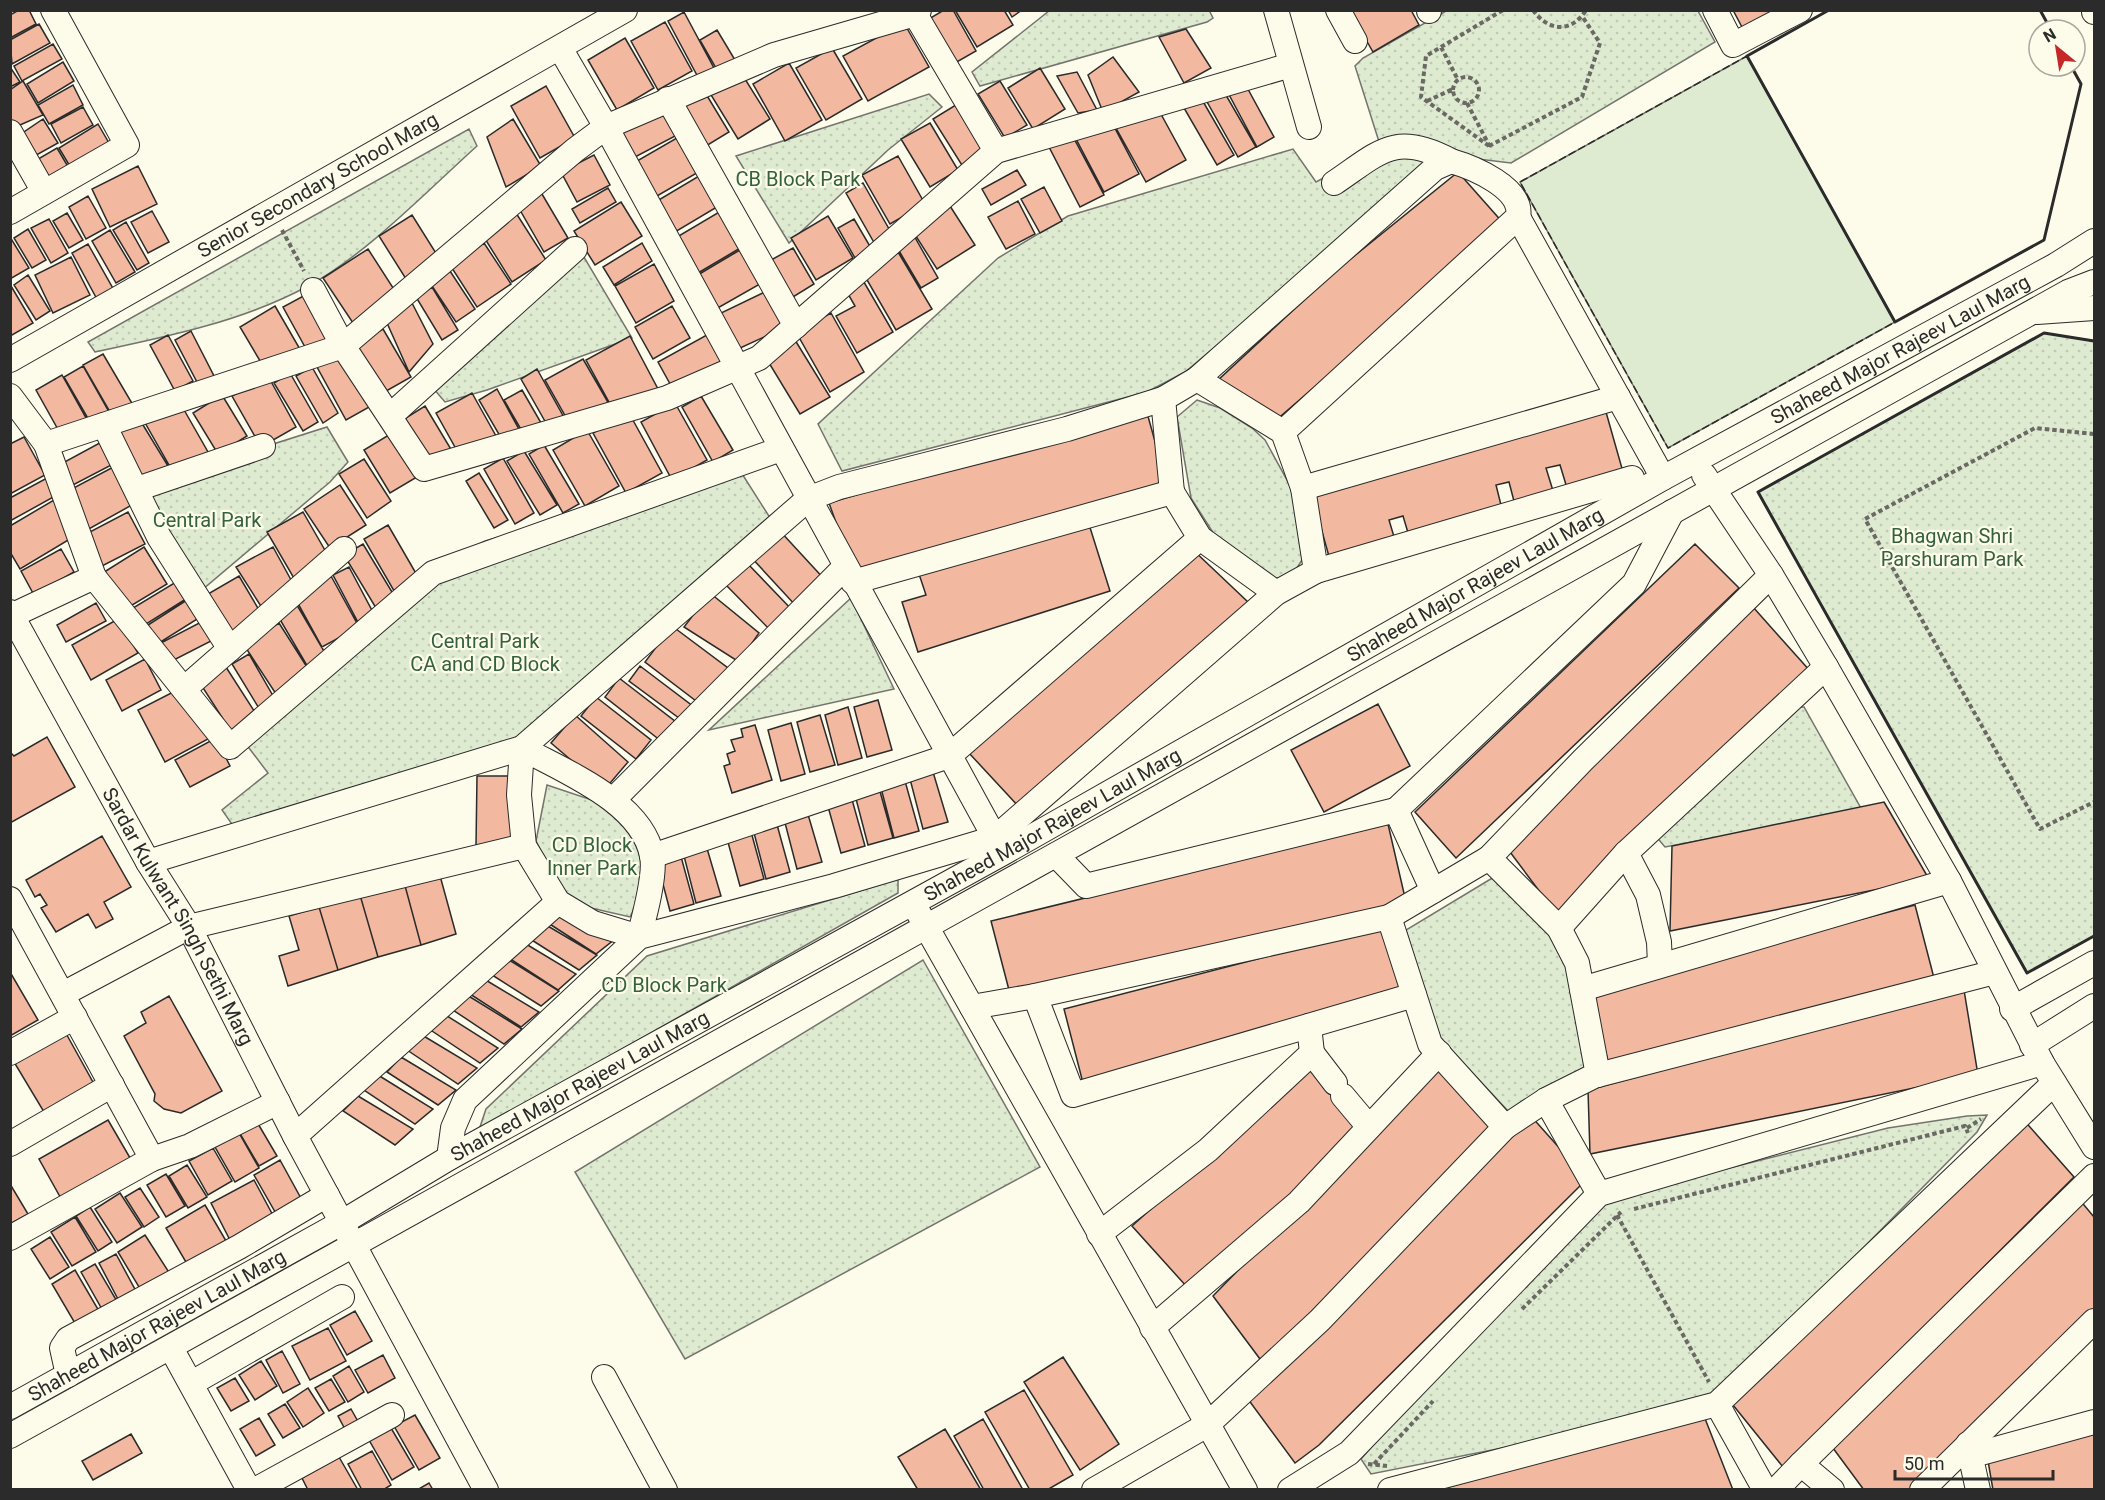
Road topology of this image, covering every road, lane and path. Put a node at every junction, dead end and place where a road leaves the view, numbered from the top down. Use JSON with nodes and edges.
{"nodes":[{"id":1,"x":53,"y":10,"type":"edge"},
{"id":2,"x":625,"y":10,"type":"edge"},
{"id":3,"x":1276,"y":10,"type":"edge"},
{"id":4,"x":1338,"y":10,"type":"edge"},
{"id":5,"x":1503,"y":10,"type":"edge"},
{"id":6,"x":1533,"y":10,"type":"edge"},
{"id":7,"x":1586,"y":10,"type":"edge"},
{"id":8,"x":1715,"y":10,"type":"edge"},
{"id":9,"x":1800,"y":10,"type":"edge"},
{"id":10,"x":917,"y":12,"type":"edge"},
{"id":11,"x":1582,"y":16,"type":"junction"},
{"id":12,"x":1355,"y":41,"type":"dead end"},
{"id":13,"x":1441,"y":47,"type":"junction"},
{"id":14,"x":560,"y":48,"type":"junction"},
{"id":15,"x":1291,"y":65,"type":"junction"},
{"id":16,"x":1458,"y":80,"type":"junction"},
{"id":17,"x":1453,"y":89,"type":"junction"},
{"id":18,"x":668,"y":99,"type":"junction"},
{"id":19,"x":1427,"y":101,"type":"junction"},
{"id":20,"x":1467,"y":103,"type":"junction"},
{"id":21,"x":606,"y":127,"type":"junction"},
{"id":22,"x":1309,"y":127,"type":"dead end"},
{"id":23,"x":10,"y":132,"type":"edge"},
{"id":24,"x":1489,"y":146,"type":"junction"},
{"id":25,"x":996,"y":151,"type":"junction"},
{"id":26,"x":1451,"y":161,"type":"junction"},
{"id":27,"x":1334,"y":183,"type":"dead end"},
{"id":28,"x":44,"y":192,"type":"junction"},
{"id":29,"x":272,"y":211,"type":"junction"},
{"id":30,"x":10,"y":212,"type":"edge"},
{"id":31,"x":1518,"y":217,"type":"junction"},
{"id":32,"x":2094,"y":241,"type":"edge"},
{"id":33,"x":575,"y":249,"type":"dead end"},
{"id":34,"x":2094,"y":282,"type":"edge"},
{"id":35,"x":314,"y":290,"type":"joint"},
{"id":36,"x":2094,"y":308,"type":"edge"},
{"id":37,"x":2030,"y":313,"type":"junction"},
{"id":38,"x":796,"y":326,"type":"junction"},
{"id":39,"x":343,"y":346,"type":"junction"},
{"id":40,"x":10,"y":360,"type":"edge"},
{"id":41,"x":737,"y":369,"type":"junction"},
{"id":42,"x":1197,"y":379,"type":"junction"},
{"id":43,"x":10,"y":396,"type":"edge"},
{"id":44,"x":1618,"y":397,"type":"junction"},
{"id":45,"x":1163,"y":399,"type":"junction"},
{"id":46,"x":390,"y":416,"type":"junction"},
{"id":47,"x":104,"y":425,"type":"junction"},
{"id":48,"x":1283,"y":432,"type":"junction"},
{"id":49,"x":2094,"y":434,"type":"edge"},
{"id":50,"x":46,"y":444,"type":"junction"},
{"id":51,"x":263,"y":446,"type":"dead end"},
{"id":52,"x":781,"y":449,"type":"junction"},
{"id":53,"x":1695,"y":461,"type":"junction"},
{"id":54,"x":1632,"y":478,"type":"dead end"},
{"id":55,"x":1663,"y":478,"type":"junction"},
{"id":56,"x":1304,"y":488,"type":"junction"},
{"id":57,"x":137,"y":489,"type":"junction"},
{"id":58,"x":1714,"y":489,"type":"junction"},
{"id":59,"x":1172,"y":492,"type":"junction"},
{"id":60,"x":808,"y":499,"type":"junction"},
{"id":61,"x":1672,"y":512,"type":"junction"},
{"id":62,"x":1200,"y":538,"type":"junction"},
{"id":63,"x":344,"y":549,"type":"dead end"},
{"id":64,"x":1316,"y":571,"type":"junction"},
{"id":65,"x":849,"y":574,"type":"junction"},
{"id":66,"x":1771,"y":575,"type":"junction"},
{"id":67,"x":94,"y":577,"type":"junction"},
{"id":68,"x":1276,"y":593,"type":"junction"},
{"id":69,"x":11,"y":613,"type":"edge"},
{"id":70,"x":230,"y":649,"type":"junction"},
{"id":71,"x":1826,"y":667,"type":"junction"},
{"id":72,"x":184,"y":689,"type":"junction"},
{"id":73,"x":522,"y":748,"type":"junction"},
{"id":74,"x":949,"y":756,"type":"junction"},
{"id":75,"x":614,"y":799,"type":"junction"},
{"id":76,"x":2094,"y":802,"type":"edge"},
{"id":77,"x":1396,"y":810,"type":"junction"},
{"id":78,"x":999,"y":845,"type":"junction"},
{"id":79,"x":524,"y":846,"type":"junction"},
{"id":80,"x":1626,"y":853,"type":"junction"},
{"id":81,"x":1056,"y":855,"type":"junction"},
{"id":82,"x":652,"y":856,"type":"junction"},
{"id":83,"x":1489,"y":858,"type":"junction"},
{"id":84,"x":148,"y":862,"type":"junction"},
{"id":85,"x":1017,"y":876,"type":"junction"},
{"id":86,"x":1949,"y":881,"type":"junction"},
{"id":87,"x":1432,"y":891,"type":"junction"},
{"id":88,"x":10,"y":899,"type":"edge"},
{"id":89,"x":558,"y":902,"type":"junction"},
{"id":90,"x":914,"y":902,"type":"junction"},
{"id":91,"x":1389,"y":917,"type":"junction"},
{"id":92,"x":926,"y":926,"type":"junction"},
{"id":93,"x":189,"y":927,"type":"junction"},
{"id":94,"x":1559,"y":928,"type":"junction"},
{"id":95,"x":639,"y":937,"type":"junction"},
{"id":96,"x":2094,"y":963,"type":"edge"},
{"id":97,"x":1660,"y":965,"type":"junction"},
{"id":98,"x":1995,"y":972,"type":"junction"},
{"id":99,"x":1582,"y":989,"type":"junction"},
{"id":100,"x":63,"y":994,"type":"junction"},
{"id":101,"x":1414,"y":995,"type":"junction"},
{"id":102,"x":1035,"y":996,"type":"junction"},
{"id":103,"x":2094,"y":1005,"type":"edge"},
{"id":104,"x":972,"y":1007,"type":"junction"},
{"id":105,"x":2012,"y":1009,"type":"junction"},
{"id":106,"x":75,"y":1017,"type":"junction"},
{"id":107,"x":1310,"y":1026,"type":"junction"},
{"id":108,"x":10,"y":1053,"type":"edge"},
{"id":109,"x":1312,"y":1053,"type":"junction"},
{"id":110,"x":1439,"y":1053,"type":"junction"},
{"id":111,"x":2043,"y":1064,"type":"junction"},
{"id":112,"x":1598,"y":1075,"type":"junction"},
{"id":113,"x":112,"y":1085,"type":"junction"},
{"id":114,"x":1546,"y":1100,"type":"junction"},
{"id":115,"x":278,"y":1102,"type":"junction"},
{"id":116,"x":1369,"y":1127,"type":"junction"},
{"id":117,"x":1505,"y":1127,"type":"junction"},
{"id":118,"x":295,"y":1136,"type":"junction"},
{"id":119,"x":1961,"y":1140,"type":"dead end"},
{"id":120,"x":10,"y":1144,"type":"edge"},
{"id":121,"x":2094,"y":1147,"type":"edge"},
{"id":122,"x":148,"y":1151,"type":"junction"},
{"id":123,"x":449,"y":1158,"type":"junction"},
{"id":124,"x":2094,"y":1176,"type":"edge"},
{"id":125,"x":1599,"y":1194,"type":"junction"},
{"id":126,"x":327,"y":1196,"type":"junction"},
{"id":127,"x":1617,"y":1215,"type":"junction"},
{"id":128,"x":341,"y":1223,"type":"junction"},
{"id":129,"x":1099,"y":1234,"type":"junction"},
{"id":130,"x":10,"y":1238,"type":"edge"},
{"id":131,"x":355,"y":1246,"type":"junction"},
{"id":132,"x":342,"y":1297,"type":"dead end"},
{"id":133,"x":1516,"y":1315,"type":"dead end"},
{"id":134,"x":2094,"y":1321,"type":"edge"},
{"id":135,"x":1152,"y":1328,"type":"junction"},
{"id":136,"x":171,"y":1348,"type":"junction"},
{"id":137,"x":68,"y":1375,"type":"junction"},
{"id":138,"x":604,"y":1377,"type":"dead end"},
{"id":139,"x":192,"y":1383,"type":"junction"},
{"id":140,"x":1715,"y":1397,"type":"junction"},
{"id":141,"x":1436,"y":1398,"type":"dead end"},
{"id":142,"x":10,"y":1407,"type":"edge"},
{"id":143,"x":392,"y":1415,"type":"dead end"},
{"id":144,"x":2094,"y":1422,"type":"edge"},
{"id":145,"x":1207,"y":1425,"type":"junction"},
{"id":146,"x":10,"y":1436,"type":"edge"},
{"id":147,"x":1969,"y":1450,"type":"junction"},
{"id":148,"x":1396,"y":1464,"type":"dead end"},
{"id":149,"x":1801,"y":1464,"type":"junction"},
{"id":150,"x":249,"y":1490,"type":"edge"},
{"id":151,"x":255,"y":1490,"type":"edge"},
{"id":152,"x":486,"y":1490,"type":"edge"},
{"id":153,"x":665,"y":1490,"type":"edge"},
{"id":154,"x":1094,"y":1490,"type":"edge"},
{"id":155,"x":1245,"y":1490,"type":"edge"},
{"id":156,"x":1290,"y":1490,"type":"edge"},
{"id":157,"x":1390,"y":1490,"type":"edge"},
{"id":158,"x":1765,"y":1490,"type":"edge"},
{"id":159,"x":1776,"y":1490,"type":"edge"},
{"id":160,"x":1832,"y":1490,"type":"edge"},
{"id":161,"x":1922,"y":1490,"type":"edge"},
{"id":162,"x":1978,"y":1490,"type":"edge"}],
"edges":[{"from":1,"to":28,"type":"street"},
{"from":2,"to":14,"type":"street","name":"Senior Secondary School Marg"},
{"from":3,"to":15,"type":"street"},
{"from":4,"to":12,"type":"street"},
{"from":5,"to":13,"type":"path"},
{"from":6,"to":11,"type":"path"},
{"from":7,"to":11,"type":"path"},
{"from":8,"to":9,"type":"street"},
{"from":10,"to":18,"type":"street"},
{"from":10,"to":25,"type":"street"},
{"from":11,"to":24,"type":"path"},
{"from":13,"to":16,"type":"path"},
{"from":13,"to":19,"type":"path"},
{"from":14,"to":21,"type":"street"},
{"from":14,"to":29,"type":"street","name":"Senior Secondary School Marg"},
{"from":15,"to":22,"type":"street"},
{"from":15,"to":25,"type":"street"},
{"from":16,"to":17,"type":"path"},
{"from":16,"to":20,"type":"path"},
{"from":17,"to":19,"type":"path"},
{"from":17,"to":20,"type":"path"},
{"from":18,"to":21,"type":"street"},
{"from":18,"to":38,"type":"street"},
{"from":19,"to":24,"type":"path"},
{"from":20,"to":24,"type":"path"},
{"from":21,"to":39,"type":"street"},
{"from":21,"to":41,"type":"street"},
{"from":23,"to":28,"type":"street"},
{"from":25,"to":38,"type":"street"},
{"from":26,"to":27,"type":"street"},
{"from":26,"to":31,"type":"street"},
{"from":26,"to":42,"type":"street"},
{"from":28,"to":30,"type":"street"},
{"from":29,"to":35,"type":"path"},
{"from":29,"to":40,"type":"street","name":"Senior Secondary School Marg"},
{"from":31,"to":44,"type":"street"},
{"from":31,"to":48,"type":"street"},
{"from":32,"to":53,"type":"street","name":"Shaheed Major Rajeev Laul Marg"},
{"from":33,"to":46,"type":"street"},
{"from":34,"to":37,"type":"street","name":"Shaheed Major Rajeev Laul Marg"},
{"from":35,"to":39,"type":"street"},
{"from":36,"to":37,"type":"street"},
{"from":37,"to":58,"type":"street","name":"Shaheed Major Rajeev Laul Marg"},
{"from":38,"to":41,"type":"street"},
{"from":39,"to":46,"type":"street"},
{"from":39,"to":47,"type":"street"},
{"from":41,"to":46,"type":"street"},
{"from":41,"to":52,"type":"street"},
{"from":42,"to":45,"type":"street"},
{"from":42,"to":48,"type":"street"},
{"from":43,"to":50,"type":"street"},
{"from":44,"to":55,"type":"street"},
{"from":44,"to":56,"type":"street"},
{"from":45,"to":59,"type":"street"},
{"from":45,"to":60,"type":"street"},
{"from":47,"to":50,"type":"street"},
{"from":47,"to":57,"type":"street"},
{"from":48,"to":56,"type":"street"},
{"from":49,"to":76,"type":"path"},
{"from":50,"to":67,"type":"street"},
{"from":51,"to":57,"type":"street"},
{"from":52,"to":60,"type":"street"},
{"from":52,"to":72,"type":"street"},
{"from":53,"to":55,"type":"street","name":"Shaheed Major Rajeev Laul Marg"},
{"from":53,"to":58,"type":"street"},
{"from":54,"to":64,"type":"street"},
{"from":55,"to":78,"type":"street","name":"Shaheed Major Rajeev Laul Marg"},
{"from":56,"to":64,"type":"street"},
{"from":57,"to":70,"type":"street"},
{"from":58,"to":61,"type":"street","name":"Shaheed Major Rajeev Laul Marg"},
{"from":58,"to":66,"type":"street"},
{"from":59,"to":62,"type":"street"},
{"from":59,"to":65,"type":"street"},
{"from":60,"to":65,"type":"street"},
{"from":60,"to":73,"type":"street"},
{"from":61,"to":77,"type":"street"},
{"from":61,"to":81,"type":"street","name":"Shaheed Major Rajeev Laul Marg"},
{"from":62,"to":68,"type":"street"},
{"from":62,"to":74,"type":"street"},
{"from":63,"to":70,"type":"street"},
{"from":64,"to":68,"type":"street"},
{"from":65,"to":74,"type":"street"},
{"from":65,"to":75,"type":"street"},
{"from":66,"to":71,"type":"street"},
{"from":66,"to":83,"type":"street"},
{"from":67,"to":69,"type":"street"},
{"from":67,"to":72,"type":"street"},
{"from":68,"to":78,"type":"street"},
{"from":69,"to":84,"type":"street","name":"Sardar Kulwant Singh Sethi Marg"},
{"from":70,"to":72,"type":"street"},
{"from":71,"to":80,"type":"street"},
{"from":71,"to":86,"type":"street"},
{"from":73,"to":75,"type":"street"},
{"from":73,"to":79,"type":"street"},
{"from":73,"to":84,"type":"street"},
{"from":74,"to":78,"type":"street"},
{"from":74,"to":82,"type":"street"},
{"from":75,"to":82,"type":"street"},
{"from":77,"to":81,"type":"street"},
{"from":77,"to":87,"type":"street"},
{"from":78,"to":85,"type":"street"},
{"from":78,"to":90,"type":"street","name":"Shaheed Major Rajeev Laul Marg"},
{"from":78,"to":95,"type":"street"},
{"from":79,"to":89,"type":"street"},
{"from":79,"to":93,"type":"street"},
{"from":80,"to":94,"type":"street"},
{"from":80,"to":97,"type":"street"},
{"from":81,"to":85,"type":"street","name":"Shaheed Major Rajeev Laul Marg"},
{"from":82,"to":95,"type":"street"},
{"from":83,"to":87,"type":"street"},
{"from":83,"to":94,"type":"street"},
{"from":84,"to":93,"type":"street","name":"Sardar Kulwant Singh Sethi Marg"},
{"from":85,"to":92,"type":"street","name":"Shaheed Major Rajeev Laul Marg"},
{"from":86,"to":97,"type":"street"},
{"from":86,"to":98,"type":"street"},
{"from":87,"to":91,"type":"street"},
{"from":88,"to":100,"type":"street"},
{"from":89,"to":95,"type":"street"},
{"from":89,"to":118,"type":"street"},
{"from":90,"to":92,"type":"street"},
{"from":90,"to":123,"type":"street","name":"Shaheed Major Rajeev Laul Marg"},
{"from":91,"to":101,"type":"street"},
{"from":91,"to":102,"type":"street"},
{"from":92,"to":104,"type":"street"},
{"from":92,"to":131,"type":"street","name":"Shaheed Major Rajeev Laul Marg"},
{"from":93,"to":100,"type":"street"},
{"from":93,"to":115,"type":"street","name":"Sardar Kulwant Singh Sethi Marg"},
{"from":94,"to":99,"type":"street"},
{"from":95,"to":123,"type":"street"},
{"from":96,"to":105,"type":"street"},
{"from":97,"to":99,"type":"street"},
{"from":98,"to":105,"type":"street"},
{"from":98,"to":112,"type":"street"},
{"from":99,"to":112,"type":"street"},
{"from":100,"to":106,"type":"street"},
{"from":101,"to":107,"type":"street"},
{"from":101,"to":110,"type":"street"},
{"from":102,"to":104,"type":"street"},
{"from":102,"to":107,"type":"street"},
{"from":103,"to":111,"type":"street"},
{"from":104,"to":129,"type":"street"},
{"from":105,"to":111,"type":"street"},
{"from":106,"to":108,"type":"street"},
{"from":106,"to":113,"type":"street"},
{"from":107,"to":109,"type":"street"},
{"from":109,"to":116,"type":"street"},
{"from":109,"to":129,"type":"street"},
{"from":110,"to":116,"type":"street"},
{"from":110,"to":117,"type":"street"},
{"from":111,"to":121,"type":"street"},
{"from":111,"to":125,"type":"street"},
{"from":111,"to":140,"type":"street"},
{"from":112,"to":114,"type":"street"},
{"from":113,"to":120,"type":"street"},
{"from":113,"to":122,"type":"street"},
{"from":114,"to":117,"type":"street"},
{"from":114,"to":125,"type":"street"},
{"from":115,"to":118,"type":"street","name":"Sardar Kulwant Singh Sethi Marg"},
{"from":115,"to":122,"type":"street"},
{"from":116,"to":135,"type":"street"},
{"from":117,"to":145,"type":"street"},
{"from":118,"to":126,"type":"street","name":"Sardar Kulwant Singh Sethi Marg"},
{"from":119,"to":127,"type":"path"},
{"from":122,"to":130,"type":"street"},
{"from":123,"to":128,"type":"street","name":"Shaheed Major Rajeev Laul Marg"},
{"from":124,"to":149,"type":"street"},
{"from":125,"to":156,"type":"street"},
{"from":126,"to":128,"type":"street","name":"Sardar Kulwant Singh Sethi Marg"},
{"from":126,"to":137,"type":"street"},
{"from":127,"to":133,"type":"path"},
{"from":127,"to":140,"type":"path"},
{"from":128,"to":131,"type":"street","name":"Sardar Kulwant Singh Sethi Marg"},
{"from":128,"to":137,"type":"street","name":"Shaheed Major Rajeev Laul Marg"},
{"from":129,"to":135,"type":"street"},
{"from":131,"to":136,"type":"street","name":"Shaheed Major Rajeev Laul Marg"},
{"from":131,"to":152,"type":"street","name":"Sardar Kulwant Singh Sethi Marg"},
{"from":132,"to":139,"type":"street"},
{"from":134,"to":147,"type":"street"},
{"from":135,"to":145,"type":"street"},
{"from":136,"to":139,"type":"street"},
{"from":136,"to":146,"type":"street","name":"Shaheed Major Rajeev Laul Marg"},
{"from":137,"to":142,"type":"street","name":"Shaheed Major Rajeev Laul Marg"},
{"from":138,"to":153,"type":"street"},
{"from":139,"to":150,"type":"street"},
{"from":140,"to":157,"type":"street"},
{"from":140,"to":158,"type":"street"},
{"from":141,"to":148,"type":"path"},
{"from":143,"to":151,"type":"street"},
{"from":144,"to":147,"type":"street"},
{"from":145,"to":154,"type":"street"},
{"from":145,"to":155,"type":"street"},
{"from":147,"to":161,"type":"street"},
{"from":147,"to":162,"type":"street"},
{"from":149,"to":159,"type":"street"},
{"from":149,"to":160,"type":"street"}]}
